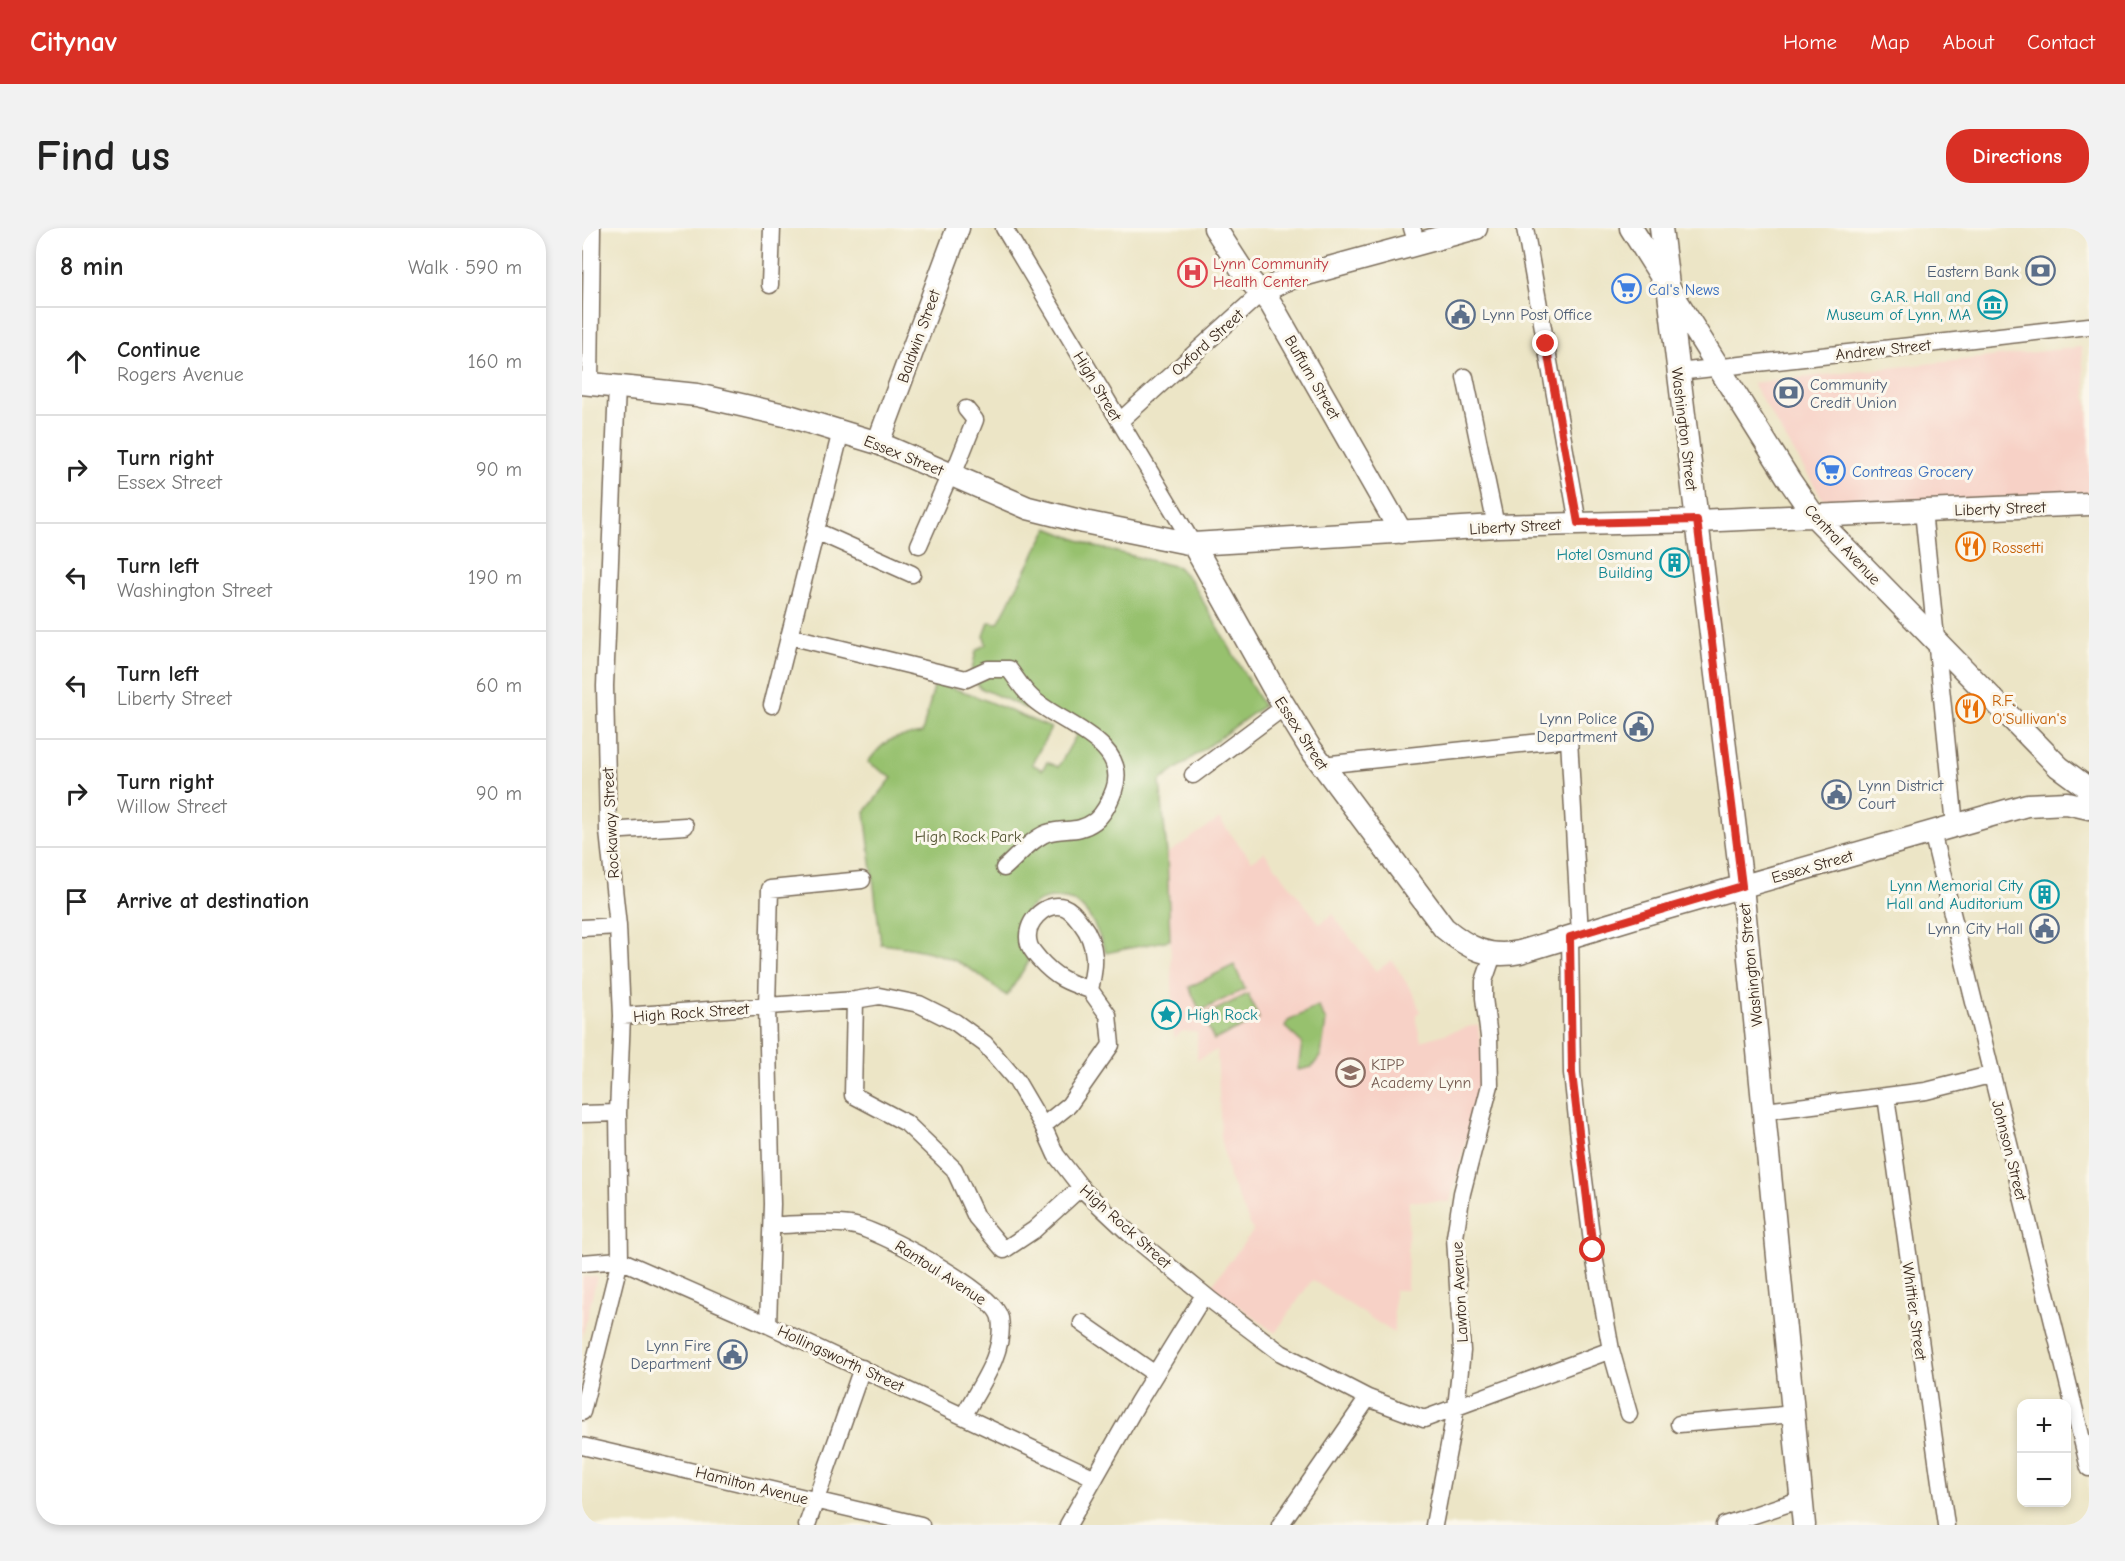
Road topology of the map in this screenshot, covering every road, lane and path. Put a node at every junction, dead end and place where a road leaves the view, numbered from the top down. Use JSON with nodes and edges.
{"nodes":[{"id":1,"x":592,"y":228,"type":"edge"},
{"id":2,"x":772,"y":228,"type":"edge"},
{"id":3,"x":958,"y":228,"type":"edge"},
{"id":4,"x":1004,"y":228,"type":"edge"},
{"id":5,"x":1215,"y":228,"type":"edge"},
{"id":6,"x":1476,"y":228,"type":"edge"},
{"id":7,"x":1525,"y":228,"type":"edge"},
{"id":8,"x":1631,"y":228,"type":"edge"},
{"id":9,"x":1661,"y":228,"type":"edge"},
{"id":10,"x":1415,"y":236,"type":"edge"},
{"id":11,"x":770,"y":285,"type":"dead end"},
{"id":12,"x":1667,"y":285,"type":"junction"},
{"id":13,"x":1262,"y":292,"type":"junction"},
{"id":14,"x":2089,"y":326,"type":"edge"},
{"id":15,"x":1719,"y":367,"type":"junction"},
{"id":16,"x":1678,"y":372,"type":"junction"},
{"id":17,"x":1465,"y":377,"type":"dead end"},
{"id":18,"x":586,"y":384,"type":"edge"},
{"id":19,"x":617,"y":386,"type":"junction"},
{"id":20,"x":966,"y":409,"type":"dead end"},
{"id":21,"x":1120,"y":421,"type":"junction"},
{"id":22,"x":841,"y":431,"type":"junction"},
{"id":23,"x":878,"y":443,"type":"junction"},
{"id":24,"x":951,"y":474,"type":"junction"},
{"id":25,"x":2089,"y":504,"type":"edge"},
{"id":26,"x":1923,"y":511,"type":"junction"},
{"id":27,"x":1814,"y":516,"type":"junction"},
{"id":28,"x":1697,"y":520,"type":"junction"},
{"id":29,"x":1578,"y":523,"type":"junction"},
{"id":30,"x":1496,"y":526,"type":"junction"},
{"id":31,"x":816,"y":531,"type":"junction"},
{"id":32,"x":1401,"y":532,"type":"junction"},
{"id":33,"x":1193,"y":544,"type":"junction"},
{"id":34,"x":918,"y":545,"type":"dead end"},
{"id":35,"x":912,"y":574,"type":"dead end"},
{"id":36,"x":789,"y":636,"type":"junction"},
{"id":37,"x":1937,"y":642,"type":"junction"},
{"id":38,"x":772,"y":705,"type":"dead end"},
{"id":39,"x":1284,"y":707,"type":"junction"},
{"id":40,"x":1322,"y":765,"type":"junction"},
{"id":41,"x":2059,"y":767,"type":"junction"},
{"id":42,"x":1192,"y":774,"type":"dead end"},
{"id":43,"x":2089,"y":789,"type":"edge"},
{"id":44,"x":2027,"y":805,"type":"junction"},
{"id":45,"x":2089,"y":808,"type":"edge"},
{"id":46,"x":1955,"y":825,"type":"junction"},
{"id":47,"x":685,"y":826,"type":"dead end"},
{"id":48,"x":608,"y":831,"type":"junction"},
{"id":49,"x":1932,"y":832,"type":"junction"},
{"id":50,"x":1004,"y":868,"type":"dead end"},
{"id":51,"x":862,"y":880,"type":"dead end"},
{"id":52,"x":1742,"y":886,"type":"junction"},
{"id":53,"x":618,"y":926,"type":"junction"},
{"id":54,"x":582,"y":928,"type":"edge"},
{"id":55,"x":1575,"y":935,"type":"junction"},
{"id":56,"x":1493,"y":955,"type":"junction"},
{"id":57,"x":1090,"y":990,"type":"junction"},
{"id":58,"x":855,"y":1000,"type":"junction"},
{"id":59,"x":767,"y":1007,"type":"junction"},
{"id":60,"x":622,"y":1016,"type":"junction"},
{"id":61,"x":1990,"y":1075,"type":"junction"},
{"id":62,"x":1886,"y":1096,"type":"junction"},
{"id":63,"x":1765,"y":1111,"type":"junction"},
{"id":64,"x":618,"y":1113,"type":"junction"},
{"id":65,"x":582,"y":1114,"type":"edge"},
{"id":66,"x":1043,"y":1126,"type":"junction"},
{"id":67,"x":1081,"y":1187,"type":"junction"},
{"id":68,"x":772,"y":1225,"type":"junction"},
{"id":69,"x":620,"y":1260,"type":"junction"},
{"id":70,"x":582,"y":1263,"type":"edge"},
{"id":71,"x":1204,"y":1295,"type":"junction"},
{"id":72,"x":1082,"y":1323,"type":"dead end"},
{"id":73,"x":768,"y":1325,"type":"junction"},
{"id":74,"x":1611,"y":1350,"type":"junction"},
{"id":75,"x":862,"y":1368,"type":"junction"},
{"id":76,"x":1155,"y":1374,"type":"junction"},
{"id":77,"x":1368,"y":1398,"type":"junction"},
{"id":78,"x":1456,"y":1408,"type":"junction"},
{"id":79,"x":582,"y":1412,"type":"edge"},
{"id":80,"x":1629,"y":1414,"type":"dead end"},
{"id":81,"x":1795,"y":1414,"type":"junction"},
{"id":82,"x":964,"y":1415,"type":"junction"},
{"id":83,"x":1679,"y":1424,"type":"dead end"},
{"id":84,"x":582,"y":1446,"type":"edge"},
{"id":85,"x":2089,"y":1468,"type":"edge"},
{"id":86,"x":1095,"y":1478,"type":"junction"},
{"id":87,"x":1802,"y":1499,"type":"junction"},
{"id":88,"x":815,"y":1500,"type":"junction"},
{"id":89,"x":807,"y":1525,"type":"edge"},
{"id":90,"x":921,"y":1525,"type":"edge"},
{"id":91,"x":1068,"y":1525,"type":"edge"},
{"id":92,"x":1280,"y":1525,"type":"edge"},
{"id":93,"x":1434,"y":1525,"type":"edge"},
{"id":94,"x":1724,"y":1525,"type":"edge"},
{"id":95,"x":1804,"y":1525,"type":"edge"},
{"id":96,"x":1946,"y":1525,"type":"edge"}],
"edges":[{"from":1,"to":18,"type":"street"},
{"from":2,"to":11,"type":"street"},
{"from":3,"to":23,"type":"main road","name":"Baldwin Street"},
{"from":4,"to":21,"type":"street","name":"High Street"},
{"from":5,"to":13,"type":"main road","name":"Buffum Street"},
{"from":6,"to":10,"type":"main road","name":"Oxford Street"},
{"from":7,"to":29,"type":"street"},
{"from":8,"to":12,"type":"main road","name":"Central Avenue"},
{"from":9,"to":12,"type":"main road","name":"Washington Street"},
{"from":10,"to":13,"type":"main road","name":"Oxford Street"},
{"from":12,"to":15,"type":"main road","name":"Central Avenue"},
{"from":12,"to":16,"type":"main road","name":"Washington Street"},
{"from":13,"to":21,"type":"street","name":"Oxford Street"},
{"from":13,"to":32,"type":"main road","name":"Buffum Street"},
{"from":14,"to":15,"type":"street","name":"Andrew Street"},
{"from":15,"to":16,"type":"street","name":"Andrew Street"},
{"from":15,"to":27,"type":"main road","name":"Central Avenue"},
{"from":16,"to":28,"type":"main road","name":"Washington Street"},
{"from":17,"to":30,"type":"street"},
{"from":18,"to":19,"type":"main road","name":"Essex Street"},
{"from":19,"to":22,"type":"main road","name":"Essex Street"},
{"from":19,"to":48,"type":"street","name":"Rockaway Street"},
{"from":20,"to":24,"type":"street"},
{"from":21,"to":33,"type":"street","name":"High Street"},
{"from":22,"to":23,"type":"main road","name":"Essex Street"},
{"from":22,"to":31,"type":"street"},
{"from":23,"to":24,"type":"main road","name":"Essex Street"},
{"from":24,"to":33,"type":"main road","name":"Essex Street"},
{"from":24,"to":34,"type":"street"},
{"from":25,"to":26,"type":"main road","name":"Liberty Street"},
{"from":26,"to":27,"type":"main road","name":"Liberty Street"},
{"from":26,"to":37,"type":"street"},
{"from":27,"to":28,"type":"main road","name":"Liberty Street"},
{"from":27,"to":37,"type":"main road","name":"Central Avenue"},
{"from":28,"to":29,"type":"main road","name":"Liberty Street"},
{"from":28,"to":52,"type":"main road","name":"Washington Street"},
{"from":29,"to":30,"type":"main road","name":"Liberty Street"},
{"from":30,"to":32,"type":"main road","name":"Liberty Street"},
{"from":31,"to":35,"type":"street"},
{"from":31,"to":36,"type":"street"},
{"from":32,"to":33,"type":"main road","name":"Liberty Street"},
{"from":33,"to":39,"type":"main road","name":"Essex Street"},
{"from":36,"to":38,"type":"street"},
{"from":36,"to":50,"type":"street"},
{"from":37,"to":41,"type":"main road","name":"Central Avenue"},
{"from":37,"to":46,"type":"street"},
{"from":39,"to":40,"type":"main road","name":"Essex Street"},
{"from":39,"to":42,"type":"street"},
{"from":40,"to":55,"type":"street"},
{"from":40,"to":56,"type":"main road","name":"Essex Street"},
{"from":41,"to":43,"type":"main road","name":"Central Avenue"},
{"from":41,"to":44,"type":"main road"},
{"from":44,"to":45,"type":"main road"},
{"from":44,"to":46,"type":"main road","name":"Essex Street"},
{"from":46,"to":49,"type":"main road","name":"Essex Street"},
{"from":47,"to":48,"type":"street"},
{"from":48,"to":53,"type":"street","name":"Rockaway Street"},
{"from":49,"to":52,"type":"main road","name":"Essex Street"},
{"from":49,"to":61,"type":"street","name":"Johnson Street"},
{"from":51,"to":59,"type":"street"},
{"from":52,"to":55,"type":"main road","name":"Essex Street"},
{"from":52,"to":63,"type":"main road","name":"Washington Street"},
{"from":53,"to":54,"type":"street"},
{"from":53,"to":60,"type":"street","name":"Rockaway Street"},
{"from":55,"to":56,"type":"main road","name":"Essex Street"},
{"from":55,"to":74,"type":"street"},
{"from":56,"to":78,"type":"street","name":"Lawton Avenue"},
{"from":57,"to":57,"type":"street"},
{"from":57,"to":66,"type":"street"},
{"from":58,"to":59,"type":"street","name":"High Rock Street"},
{"from":58,"to":66,"type":"street","name":"High Rock Street"},
{"from":58,"to":67,"type":"street"},
{"from":59,"to":60,"type":"street","name":"High Rock Street"},
{"from":59,"to":68,"type":"street"},
{"from":60,"to":64,"type":"street","name":"Rockaway Street"},
{"from":61,"to":62,"type":"street"},
{"from":61,"to":85,"type":"street","name":"Johnson Street"},
{"from":62,"to":63,"type":"street"},
{"from":62,"to":96,"type":"street","name":"Whittier Street"},
{"from":63,"to":81,"type":"main road","name":"Washington Street"},
{"from":64,"to":65,"type":"street"},
{"from":64,"to":69,"type":"street","name":"Rockaway Street"},
{"from":66,"to":67,"type":"street","name":"High Rock Street"},
{"from":67,"to":71,"type":"street","name":"High Rock Street"},
{"from":68,"to":73,"type":"street"},
{"from":68,"to":82,"type":"street","name":"Rantoul Avenue"},
{"from":69,"to":70,"type":"street","name":"Hollingsworth Street"},
{"from":69,"to":73,"type":"street","name":"Hollingsworth Street"},
{"from":69,"to":79,"type":"street","name":"Rockaway Street"},
{"from":71,"to":76,"type":"street"},
{"from":71,"to":77,"type":"street","name":"High Rock Street"},
{"from":72,"to":76,"type":"street"},
{"from":73,"to":75,"type":"street","name":"Hollingsworth Street"},
{"from":74,"to":78,"type":"street","name":"High Rock Street"},
{"from":74,"to":80,"type":"street"},
{"from":75,"to":82,"type":"street","name":"Hollingsworth Street"},
{"from":75,"to":88,"type":"street"},
{"from":76,"to":86,"type":"street"},
{"from":77,"to":78,"type":"street","name":"High Rock Street"},
{"from":77,"to":92,"type":"street"},
{"from":78,"to":93,"type":"street","name":"Lawton Avenue"},
{"from":81,"to":83,"type":"street"},
{"from":81,"to":87,"type":"main road","name":"Washington Street"},
{"from":82,"to":86,"type":"street","name":"Hollingsworth Street"},
{"from":84,"to":88,"type":"street","name":"Hamilton Avenue"},
{"from":86,"to":91,"type":"street"},
{"from":87,"to":94,"type":"street"},
{"from":87,"to":95,"type":"main road","name":"Washington Street"},
{"from":88,"to":89,"type":"street"},
{"from":88,"to":90,"type":"street","name":"Hamilton Avenue"}]}
